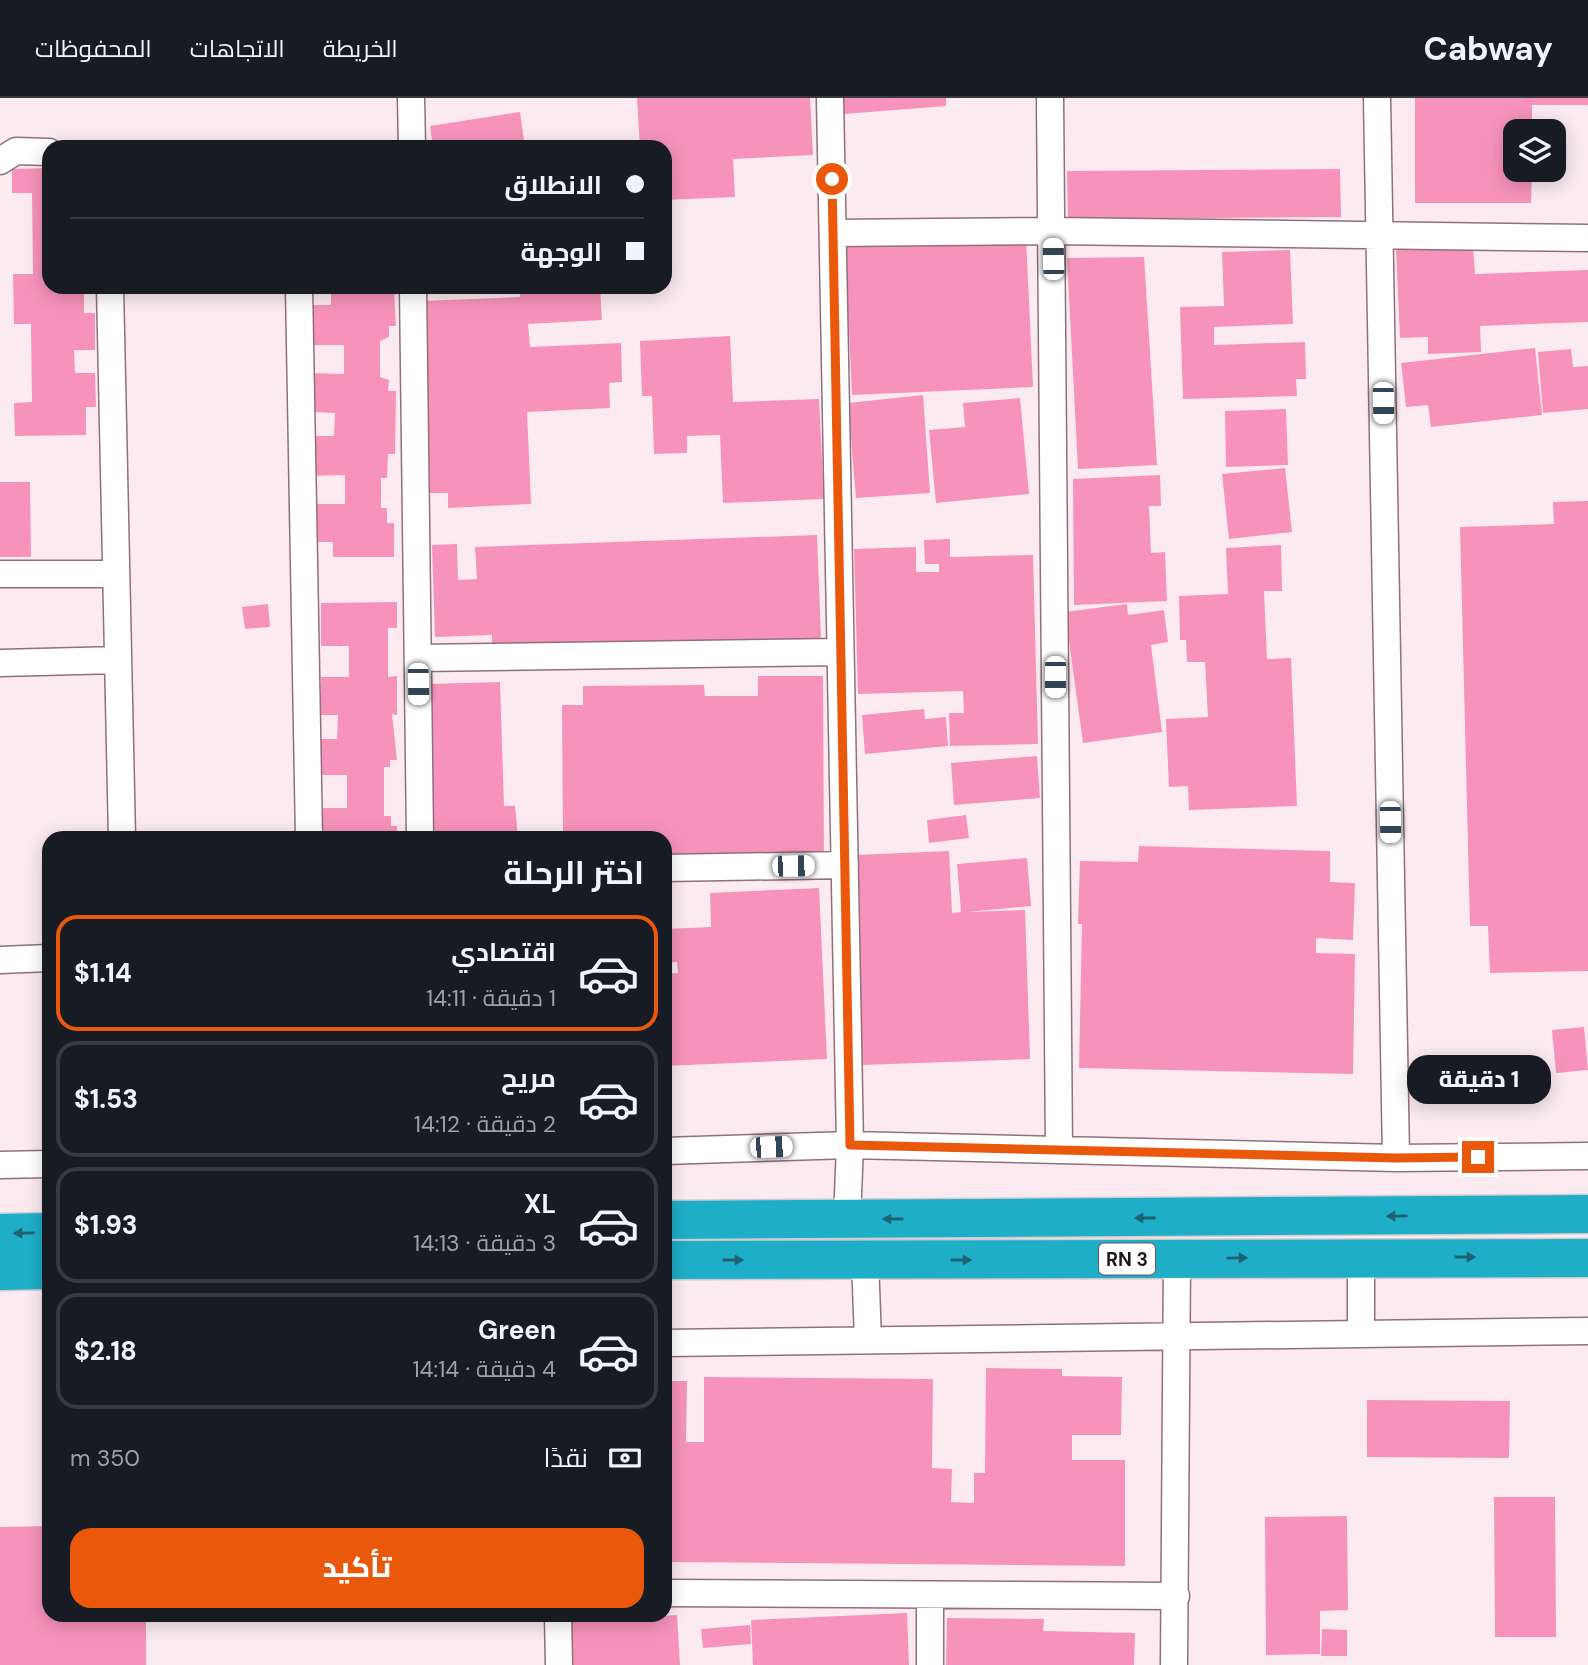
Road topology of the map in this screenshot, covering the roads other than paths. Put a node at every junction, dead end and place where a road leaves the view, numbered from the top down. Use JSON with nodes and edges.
{"nodes":[{"id":1,"x":411,"y":98,"type":"edge"},
{"id":2,"x":830,"y":98,"type":"edge"},
{"id":3,"x":1050,"y":98,"type":"edge"},
{"id":4,"x":1377,"y":98,"type":"edge"},
{"id":5,"x":412,"y":140,"type":"edge"},
{"id":6,"x":42,"y":152,"type":"edge"},
{"id":7,"x":0,"y":160,"type":"edge"},
{"id":8,"x":1052,"y":231,"type":"junction"},
{"id":9,"x":833,"y":233,"type":"junction"},
{"id":10,"x":1380,"y":235,"type":"junction"},
{"id":11,"x":1588,"y":238,"type":"edge"},
{"id":12,"x":110,"y":294,"type":"edge"},
{"id":13,"x":299,"y":294,"type":"edge"},
{"id":14,"x":414,"y":294,"type":"edge"},
{"id":15,"x":0,"y":574,"type":"edge"},
{"id":16,"x":116,"y":574,"type":"junction"},
{"id":17,"x":840,"y":652,"type":"junction"},
{"id":18,"x":418,"y":658,"type":"junction"},
{"id":19,"x":118,"y":660,"type":"junction"},
{"id":20,"x":0,"y":663,"type":"edge"},
{"id":21,"x":122,"y":831,"type":"edge"},
{"id":22,"x":309,"y":831,"type":"edge"},
{"id":23,"x":420,"y":831,"type":"edge"},
{"id":24,"x":845,"y":865,"type":"junction"},
{"id":25,"x":672,"y":868,"type":"edge"},
{"id":26,"x":42,"y":958,"type":"edge"},
{"id":27,"x":0,"y":960,"type":"edge"},
{"id":28,"x":850,"y":1145,"type":"junction"},
{"id":29,"x":1059,"y":1150,"type":"junction"},
{"id":30,"x":672,"y":1151,"type":"edge"},
{"id":31,"x":1588,"y":1156,"type":"edge"},
{"id":32,"x":1396,"y":1158,"type":"junction"},
{"id":33,"x":42,"y":1164,"type":"edge"},
{"id":34,"x":0,"y":1165,"type":"edge"},
{"id":35,"x":1588,"y":1214,"type":"edge"},
{"id":36,"x":847,"y":1219,"type":"junction"},
{"id":37,"x":672,"y":1220,"type":"edge"},
{"id":38,"x":0,"y":1233,"type":"edge"},
{"id":39,"x":42,"y":1233,"type":"edge"},
{"id":40,"x":1361,"y":1257,"type":"junction"},
{"id":41,"x":1588,"y":1258,"type":"edge"},
{"id":42,"x":1177,"y":1259,"type":"junction"},
{"id":43,"x":672,"y":1260,"type":"edge"},
{"id":44,"x":865,"y":1260,"type":"junction"},
{"id":45,"x":42,"y":1270,"type":"edge"},
{"id":46,"x":0,"y":1271,"type":"edge"},
{"id":47,"x":1588,"y":1331,"type":"edge"},
{"id":48,"x":1361,"y":1333,"type":"junction"},
{"id":49,"x":1178,"y":1335,"type":"junction"},
{"id":50,"x":868,"y":1340,"type":"junction"},
{"id":51,"x":672,"y":1343,"type":"edge"},
{"id":52,"x":672,"y":1593,"type":"edge"},
{"id":53,"x":930,"y":1595,"type":"junction"},
{"id":54,"x":1176,"y":1596,"type":"junction"},
{"id":55,"x":558,"y":1622,"type":"edge"},
{"id":56,"x":559,"y":1665,"type":"edge"},
{"id":57,"x":930,"y":1665,"type":"edge"},
{"id":58,"x":1174,"y":1665,"type":"edge"}],
"edges":[{"from":1,"to":5,"type":"street"},
{"from":2,"to":9,"type":"street"},
{"from":3,"to":8,"type":"street"},
{"from":4,"to":10,"type":"street"},
{"from":6,"to":7,"type":"street"},
{"from":8,"to":9,"type":"street"},
{"from":8,"to":10,"type":"street"},
{"from":8,"to":29,"type":"street"},
{"from":9,"to":17,"type":"street"},
{"from":10,"to":11,"type":"street"},
{"from":10,"to":32,"type":"street"},
{"from":12,"to":16,"type":"street"},
{"from":13,"to":22,"type":"street"},
{"from":14,"to":18,"type":"street"},
{"from":15,"to":16,"type":"street"},
{"from":16,"to":19,"type":"street"},
{"from":17,"to":18,"type":"street"},
{"from":17,"to":24,"type":"street"},
{"from":18,"to":23,"type":"street"},
{"from":19,"to":20,"type":"street"},
{"from":19,"to":21,"type":"street"},
{"from":24,"to":25,"type":"street"},
{"from":24,"to":28,"type":"street"},
{"from":26,"to":27,"type":"street"},
{"from":28,"to":29,"type":"street"},
{"from":28,"to":30,"type":"street"},
{"from":28,"to":36,"type":"street"},
{"from":29,"to":32,"type":"street"},
{"from":31,"to":32,"type":"street"},
{"from":33,"to":34,"type":"street"},
{"from":35,"to":36,"type":"highway","number":"RN 3","one_way":true},
{"from":36,"to":37,"type":"highway","number":"RN 3"},
{"from":39,"to":38,"type":"highway","one_way":true},
{"from":40,"to":41,"type":"highway","number":"RN 3","one_way":true},
{"from":42,"to":40,"type":"highway","number":"RN 3","one_way":true},
{"from":40,"to":48,"type":"street"},
{"from":44,"to":42,"type":"highway","number":"RN 3","one_way":true},
{"from":42,"to":49,"type":"street"},
{"from":43,"to":44,"type":"highway","number":"RN 3","one_way":true},
{"from":44,"to":50,"type":"street"},
{"from":45,"to":46,"type":"highway"},
{"from":47,"to":48,"type":"street"},
{"from":48,"to":49,"type":"street"},
{"from":49,"to":50,"type":"street"},
{"from":49,"to":54,"type":"street"},
{"from":50,"to":51,"type":"street"},
{"from":52,"to":53,"type":"street"},
{"from":53,"to":54,"type":"street"},
{"from":53,"to":57,"type":"street"},
{"from":54,"to":58,"type":"street"},
{"from":55,"to":56,"type":"street"}]}
